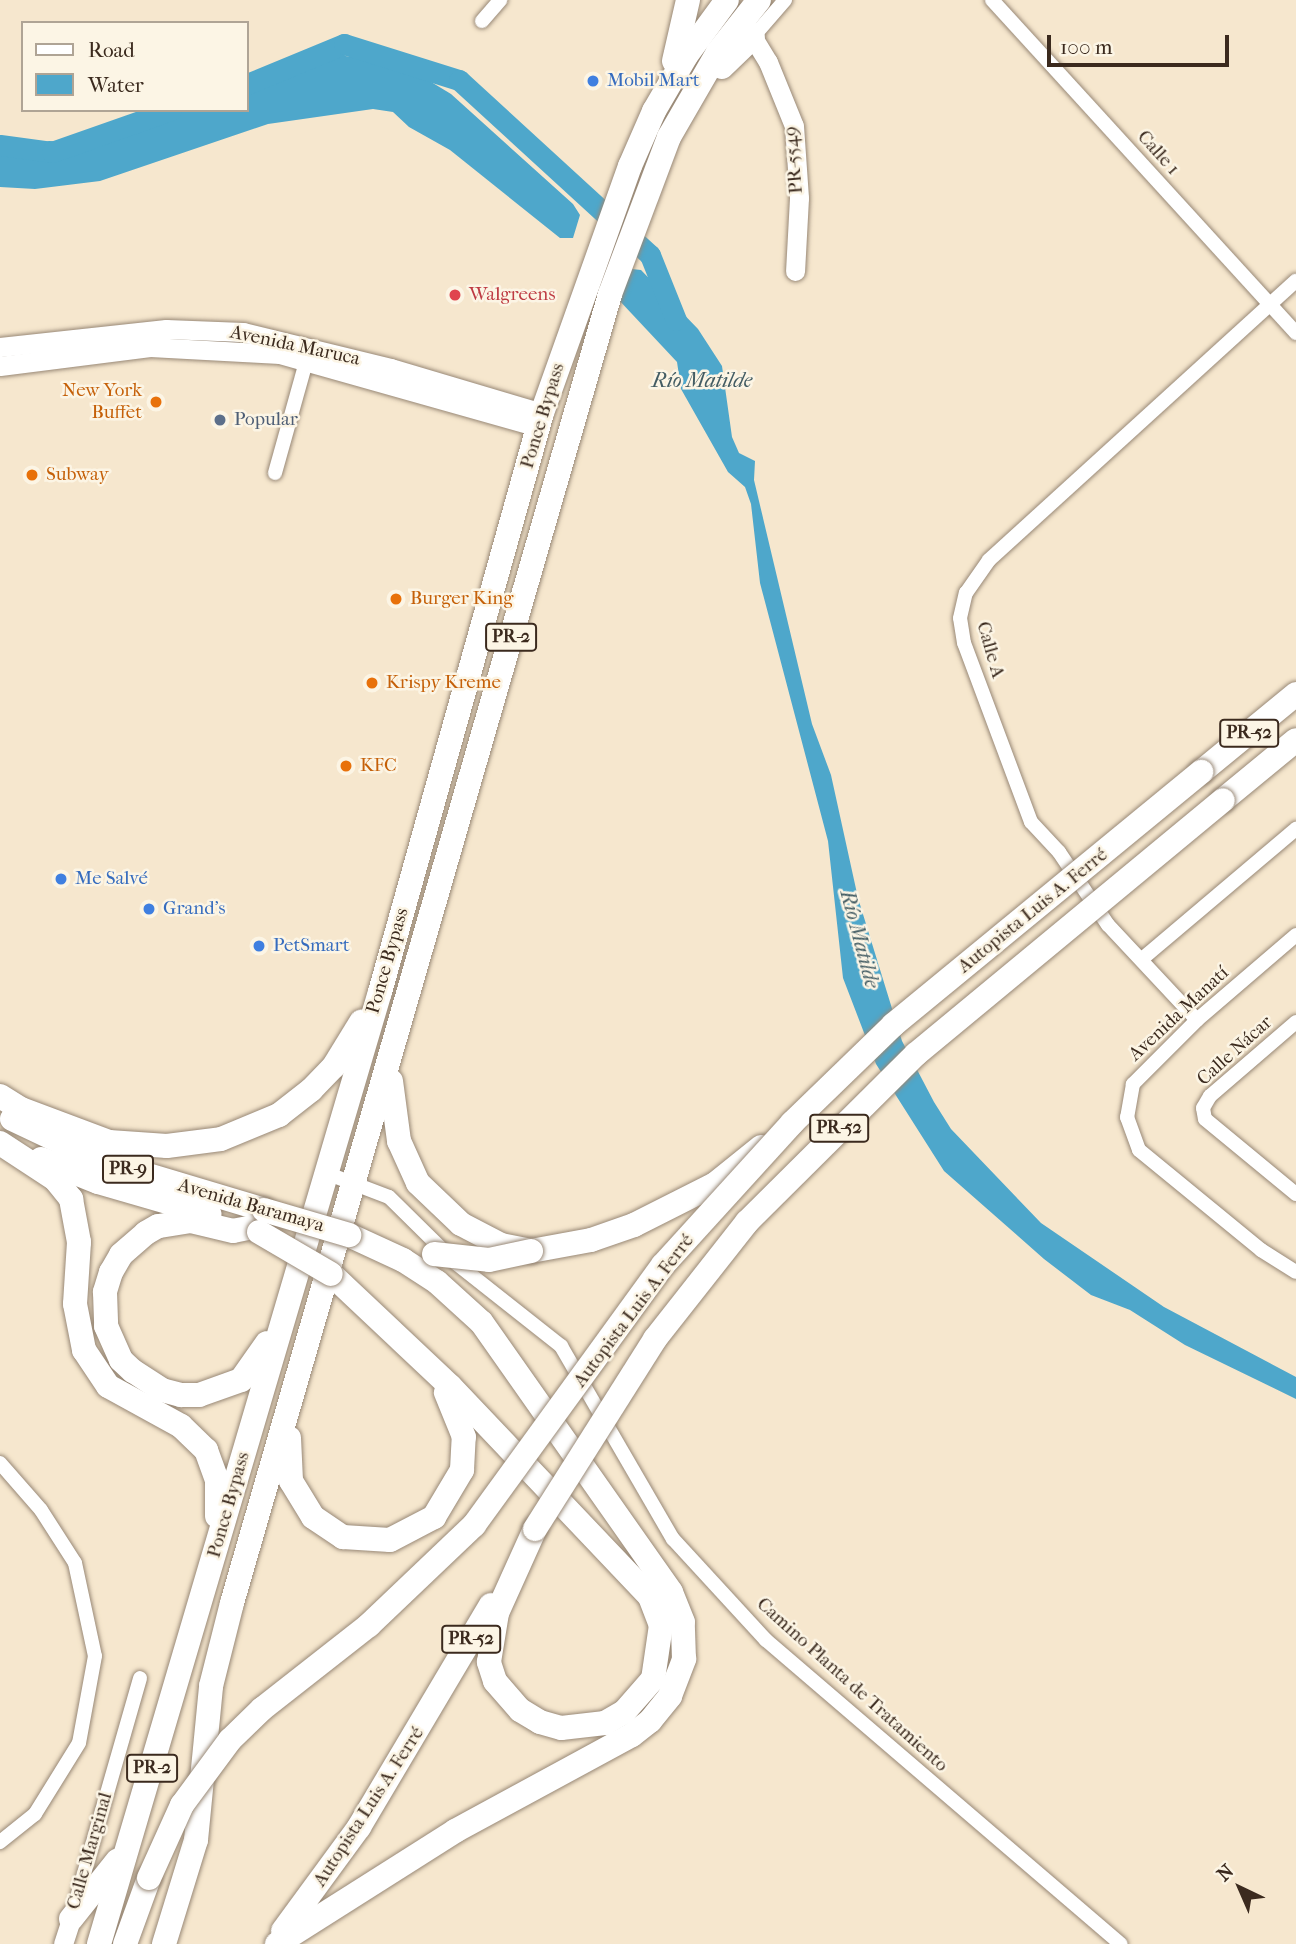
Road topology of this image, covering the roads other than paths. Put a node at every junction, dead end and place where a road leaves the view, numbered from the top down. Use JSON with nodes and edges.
{"nodes":[{"id":1,"x":500,"y":0,"type":"edge"},
{"id":2,"x":688,"y":0,"type":"edge"},
{"id":3,"x":759,"y":0,"type":"edge"},
{"id":4,"x":785,"y":0,"type":"edge"},
{"id":5,"x":992,"y":0,"type":"edge"},
{"id":6,"x":741,"y":19,"type":"edge"},
{"id":7,"x":482,"y":21,"type":"dead end"},
{"id":8,"x":661,"y":98,"type":"junction"},
{"id":9,"x":795,"y":271,"type":"dead end"},
{"id":10,"x":1296,"y":281,"type":"edge"},
{"id":11,"x":1270,"y":304,"type":"junction"},
{"id":12,"x":1296,"y":333,"type":"edge"},
{"id":13,"x":0,"y":348,"type":"edge"},
{"id":14,"x":306,"y":362,"type":"junction"},
{"id":15,"x":0,"y":366,"type":"edge"},
{"id":16,"x":540,"y":420,"type":"junction"},
{"id":17,"x":275,"y":473,"type":"dead end"},
{"id":18,"x":1296,"y":694,"type":"edge"},
{"id":19,"x":1296,"y":740,"type":"edge"},
{"id":20,"x":1296,"y":829,"type":"edge"},
{"id":21,"x":1296,"y":935,"type":"edge"},
{"id":22,"x":1142,"y":959,"type":"junction"},
{"id":23,"x":380,"y":992,"type":"junction"},
{"id":24,"x":1196,"y":1020,"type":"junction"},
{"id":25,"x":1296,"y":1022,"type":"edge"},
{"id":26,"x":389,"y":1063,"type":"junction"},
{"id":27,"x":0,"y":1096,"type":"edge"},
{"id":28,"x":0,"y":1111,"type":"edge"},
{"id":29,"x":792,"y":1123,"type":"junction"},
{"id":30,"x":0,"y":1137,"type":"edge"},
{"id":31,"x":0,"y":1143,"type":"edge"},
{"id":32,"x":326,"y":1173,"type":"junction"},
{"id":33,"x":356,"y":1184,"type":"junction"},
{"id":34,"x":1296,"y":1194,"type":"edge"},
{"id":35,"x":257,"y":1224,"type":"junction"},
{"id":36,"x":349,"y":1235,"type":"junction"},
{"id":37,"x":531,"y":1251,"type":"junction"},
{"id":38,"x":1296,"y":1272,"type":"edge"},
{"id":39,"x":291,"y":1298,"type":"junction"},
{"id":40,"x":429,"y":1366,"type":"junction"},
{"id":41,"x":292,"y":1399,"type":"junction"},
{"id":42,"x":0,"y":1463,"type":"edge"},
{"id":43,"x":220,"y":1521,"type":"junction"},
{"id":44,"x":535,"y":1529,"type":"junction"},
{"id":45,"x":140,"y":1678,"type":"dead end"},
{"id":46,"x":131,"y":1839,"type":"junction"},
{"id":47,"x":0,"y":1842,"type":"edge"},
{"id":48,"x":71,"y":1919,"type":"junction"},
{"id":49,"x":63,"y":1944,"type":"edge"},
{"id":50,"x":99,"y":1944,"type":"edge"},
{"id":51,"x":125,"y":1944,"type":"edge"},
{"id":52,"x":164,"y":1944,"type":"edge"},
{"id":53,"x":272,"y":1944,"type":"edge"},
{"id":54,"x":277,"y":1944,"type":"edge"},
{"id":55,"x":1121,"y":1944,"type":"edge"}],
"edges":[{"from":1,"to":7,"type":"street"},
{"from":2,"to":8,"type":"highway"},
{"from":3,"to":6,"type":"highway","name":"Ponce Bypass","number":"PR-2"},
{"from":4,"to":6,"type":"street"},
{"from":5,"to":11,"type":"street","name":"Calle 1"},
{"from":6,"to":8,"type":"highway","name":"Ponce Bypass","number":"PR-2"},
{"from":6,"to":9,"type":"street","name":"PR-5549"},
{"from":6,"to":26,"type":"highway","name":"Ponce Bypass","number":"PR-2"},
{"from":8,"to":16,"type":"highway","name":"Ponce Bypass","number":"PR-2"},
{"from":10,"to":11,"type":"street","name":"Calle A"},
{"from":11,"to":12,"type":"street","name":"Calle 1"},
{"from":11,"to":22,"type":"street","name":"Calle A"},
{"from":13,"to":16,"type":"street","name":"Avenida Maruca"},
{"from":14,"to":15,"type":"street","name":"Avenida Maruca"},
{"from":14,"to":16,"type":"street","name":"Avenida Maruca"},
{"from":14,"to":17,"type":"street"},
{"from":16,"to":23,"type":"highway","name":"Ponce Bypass","number":"PR-2"},
{"from":18,"to":29,"type":"highway","name":"Autopista Luis A. Ferré","number":"PR-52","bridge":true},
{"from":19,"to":44,"type":"highway","name":"Autopista Luis A. Ferré","number":"PR-52","bridge":true},
{"from":20,"to":22,"type":"street"},
{"from":21,"to":24,"type":"street","name":"Avenida Manatí"},
{"from":22,"to":24,"type":"street","name":"Calle A"},
{"from":23,"to":27,"type":"highway"},
{"from":23,"to":32,"type":"highway","name":"Ponce Bypass","number":"PR-2"},
{"from":24,"to":38,"type":"street","name":"Avenida Manatí"},
{"from":25,"to":34,"type":"street","name":"Calle Nácar"},
{"from":26,"to":33,"type":"highway","name":"Ponce Bypass","number":"PR-2"},
{"from":26,"to":37,"type":"highway"},
{"from":28,"to":35,"type":"highway","name":"Avenida Baramaya","number":"PR-9"},
{"from":29,"to":37,"type":"highway","bridge":true},
{"from":29,"to":51,"type":"highway","name":"Autopista Luis A. Ferré","number":"PR-52","bridge":true},
{"from":30,"to":35,"type":"highway","name":"Avenida Baramaya","number":"PR-9"},
{"from":31,"to":43,"type":"highway"},
{"from":32,"to":33,"type":"street","name":"Camino Planta de Tratamiento"},
{"from":32,"to":39,"type":"highway","name":"Ponce Bypass","number":"PR-2"},
{"from":33,"to":41,"type":"highway","name":"Ponce Bypass","number":"PR-2"},
{"from":33,"to":55,"type":"street","name":"Camino Planta de Tratamiento"},
{"from":35,"to":36,"type":"highway","name":"Avenida Baramaya","number":"PR-9","bridge":true},
{"from":35,"to":39,"type":"highway"},
{"from":35,"to":40,"type":"highway","name":"Avenida Baramaya","number":"PR-9","bridge":true},
{"from":36,"to":37,"type":"highway","bridge":true},
{"from":36,"to":54,"type":"highway"},
{"from":39,"to":43,"type":"highway","name":"Ponce Bypass","number":"PR-2"},
{"from":40,"to":41,"type":"highway"},
{"from":40,"to":44,"type":"highway"},
{"from":41,"to":52,"type":"highway","name":"Ponce Bypass","number":"PR-2"},
{"from":42,"to":47,"type":"street"},
{"from":43,"to":46,"type":"highway","number":"PR-2"},
{"from":44,"to":53,"type":"highway","name":"Autopista Luis A. Ferré","number":"PR-52"},
{"from":45,"to":48,"type":"street","name":"Calle Marginal"},
{"from":46,"to":48,"type":"highway"},
{"from":46,"to":50,"type":"highway","number":"PR-2"},
{"from":48,"to":49,"type":"street","name":"Calle Marginal"}]}
